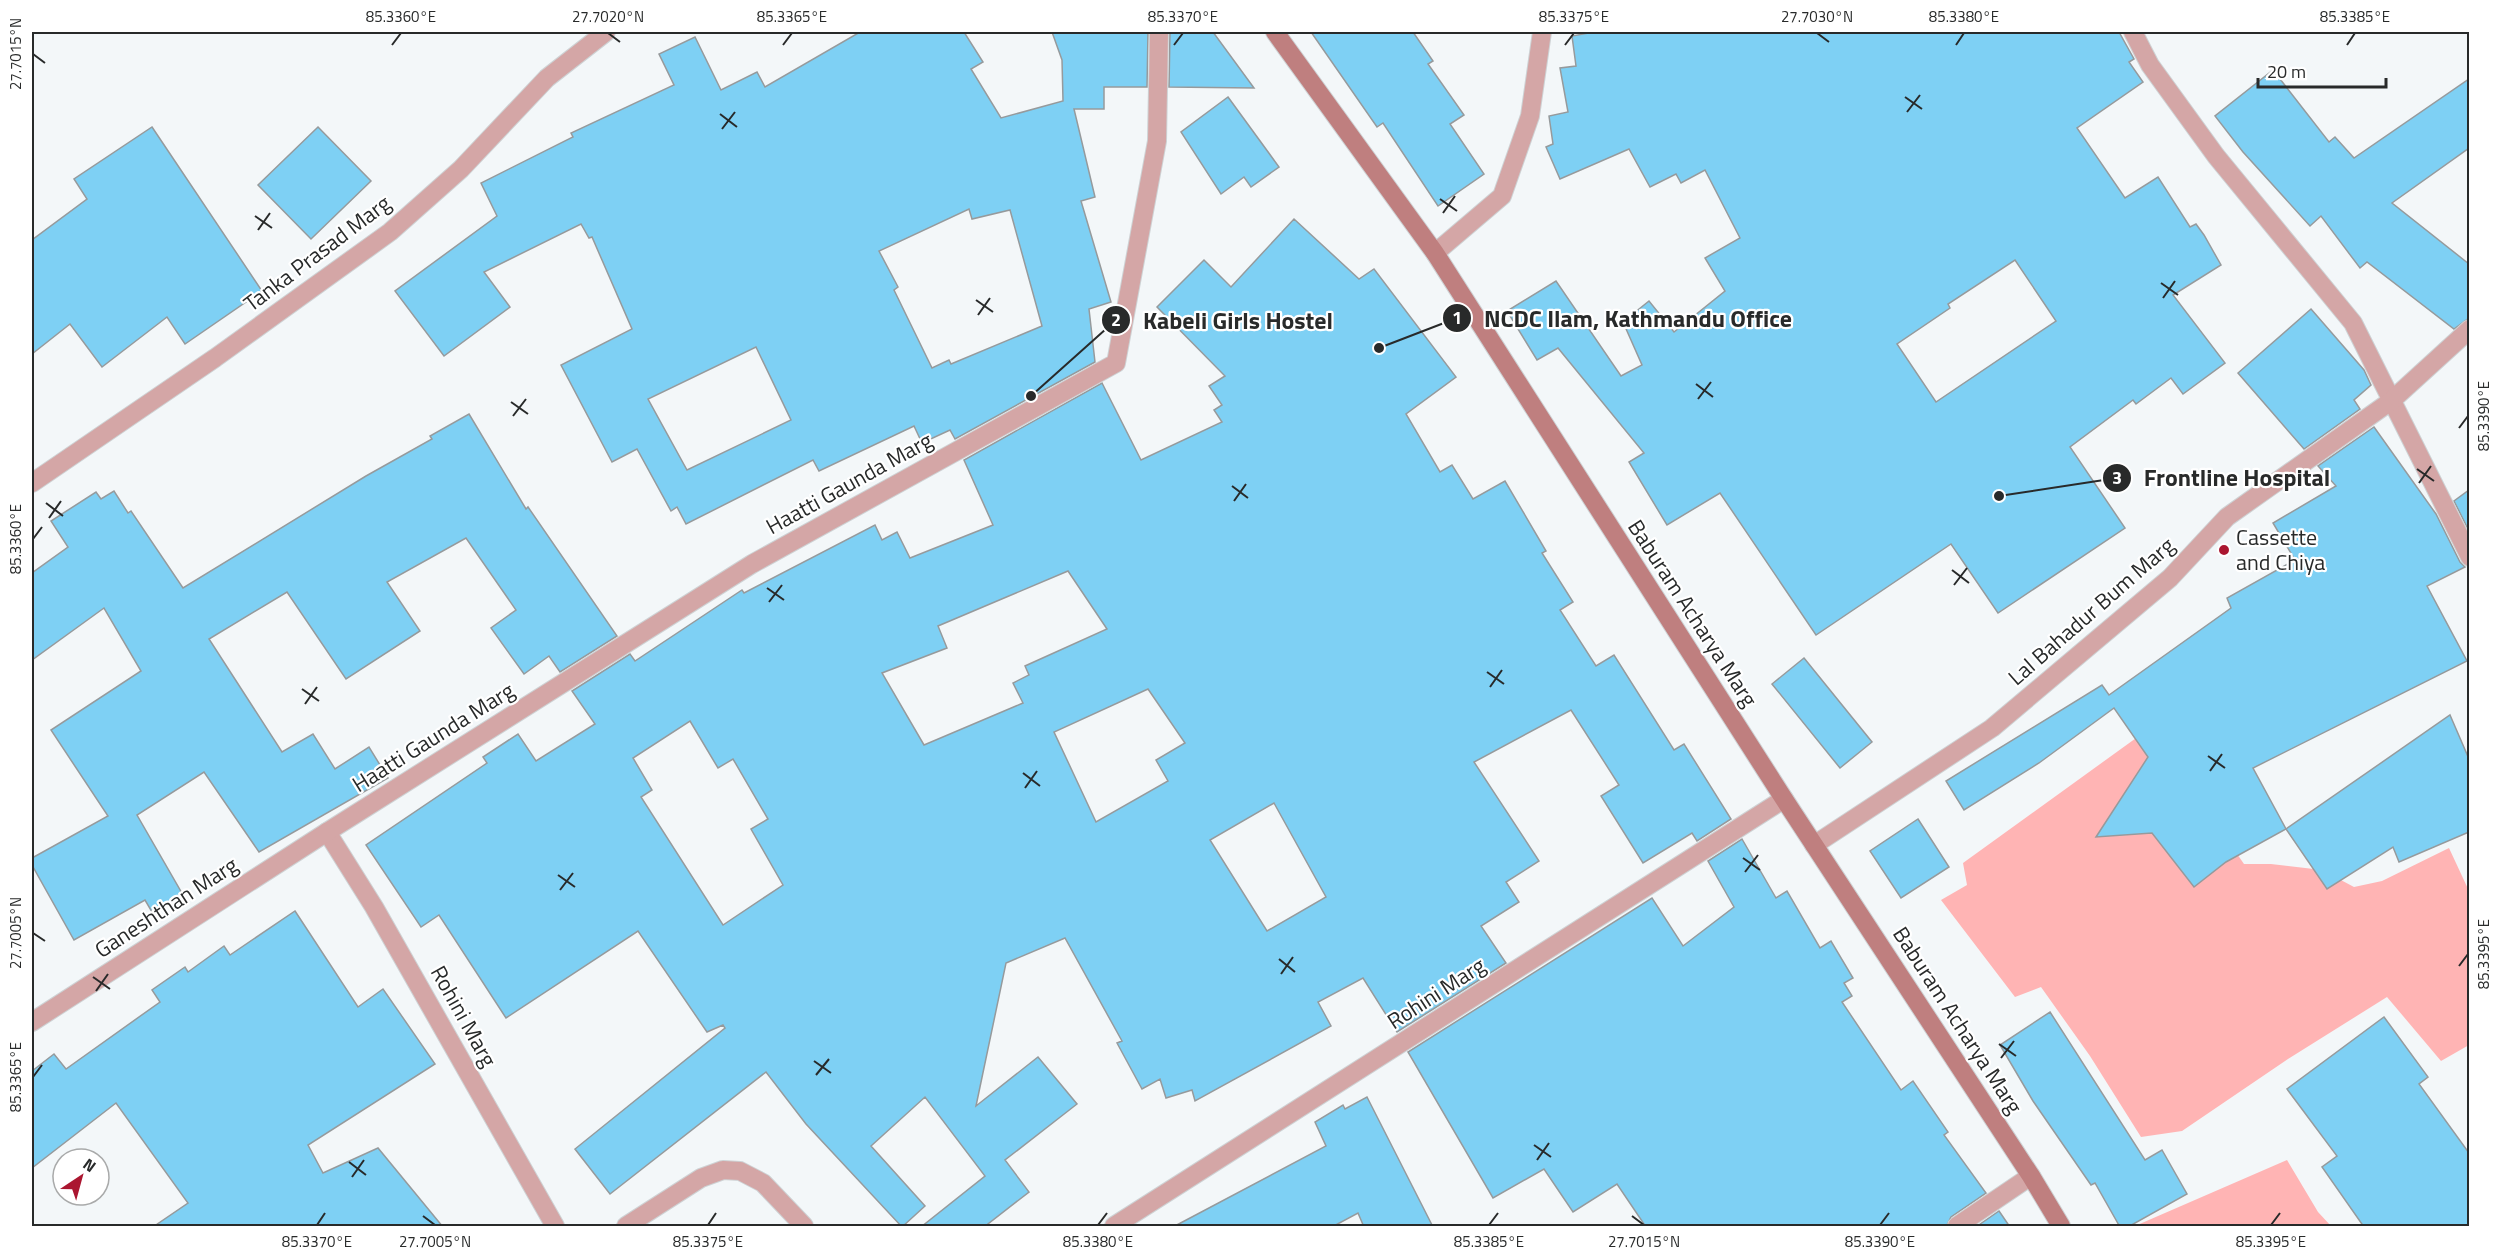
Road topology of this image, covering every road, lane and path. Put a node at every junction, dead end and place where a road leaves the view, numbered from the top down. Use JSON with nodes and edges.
{"nodes":[{"id":1,"x":606,"y":32,"type":"edge"},
{"id":2,"x":1159,"y":32,"type":"edge"},
{"id":3,"x":1275,"y":32,"type":"edge"},
{"id":4,"x":1542,"y":32,"type":"edge"},
{"id":5,"x":2133,"y":32,"type":"edge"},
{"id":6,"x":1435,"y":253,"type":"junction"},
{"id":7,"x":2469,"y":329,"type":"edge"},
{"id":8,"x":2391,"y":401,"type":"junction"},
{"id":9,"x":32,"y":483,"type":"edge"},
{"id":10,"x":2469,"y":557,"type":"edge"},
{"id":11,"x":1784,"y":799,"type":"junction"},
{"id":12,"x":327,"y":832,"type":"junction"},
{"id":13,"x":1814,"y":845,"type":"junction"},
{"id":14,"x":32,"y":1022,"type":"edge"},
{"id":15,"x":2031,"y":1176,"type":"junction"},
{"id":16,"x":555,"y":1227,"type":"edge"},
{"id":17,"x":626,"y":1227,"type":"edge"},
{"id":18,"x":804,"y":1227,"type":"edge"},
{"id":19,"x":1114,"y":1227,"type":"edge"},
{"id":20,"x":1956,"y":1227,"type":"edge"},
{"id":21,"x":2061,"y":1227,"type":"edge"}],
"edges":[{"from":1,"to":9,"type":"street","name":"Tanka Prasad Marg"},
{"from":2,"to":12,"type":"street","name":"Haatti Gaunda Marg"},
{"from":3,"to":6,"type":"main road","name":"Baburam Acharya Marg"},
{"from":4,"to":6,"type":"street"},
{"from":5,"to":8,"type":"street"},
{"from":6,"to":11,"type":"main road","name":"Baburam Acharya Marg"},
{"from":7,"to":8,"type":"street","name":"Lal Bahadur Bum Marg"},
{"from":8,"to":10,"type":"street"},
{"from":8,"to":13,"type":"street","name":"Lal Bahadur Bum Marg"},
{"from":11,"to":13,"type":"main road","name":"Baburam Acharya Marg"},
{"from":11,"to":19,"type":"street","name":"Rohini Marg"},
{"from":12,"to":14,"type":"street","name":"Ganeshthan Marg"},
{"from":12,"to":16,"type":"street","name":"Rohini Marg"},
{"from":13,"to":15,"type":"main road","name":"Baburam Acharya Marg"},
{"from":15,"to":20,"type":"street"},
{"from":15,"to":21,"type":"main road","name":"Baburam Acharya Marg"},
{"from":17,"to":18,"type":"street"}]}
